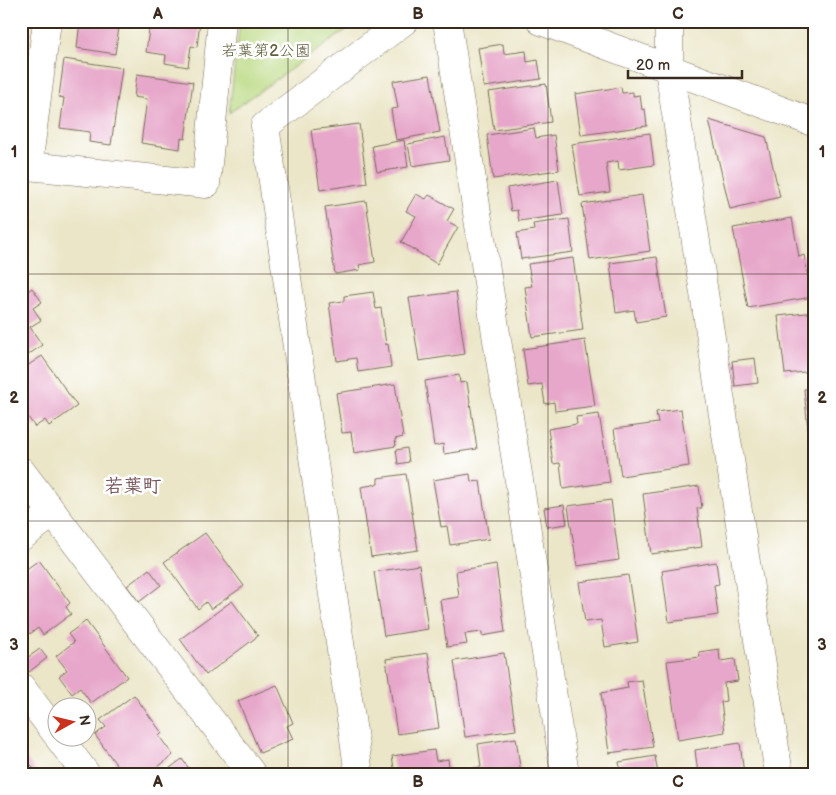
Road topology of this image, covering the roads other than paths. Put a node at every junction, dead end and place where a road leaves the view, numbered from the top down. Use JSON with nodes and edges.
{"nodes":[{"id":1,"x":47,"y":21,"type":"edge"},
{"id":2,"x":222,"y":21,"type":"edge"},
{"id":3,"x":404,"y":21,"type":"edge"},
{"id":4,"x":447,"y":21,"type":"edge"},
{"id":5,"x":541,"y":21,"type":"edge"},
{"id":6,"x":669,"y":21,"type":"edge"},
{"id":7,"x":669,"y":69,"type":"junction"},
{"id":8,"x":815,"y":123,"type":"edge"},
{"id":9,"x":25,"y":165,"type":"edge"},
{"id":10,"x":21,"y":472,"type":"edge"},
{"id":11,"x":52,"y":514,"type":"junction"},
{"id":12,"x":21,"y":536,"type":"edge"},
{"id":13,"x":21,"y":687,"type":"edge"},
{"id":14,"x":48,"y":723,"type":"edge"},
{"id":15,"x":66,"y":748,"type":"edge"},
{"id":16,"x":86,"y":774,"type":"edge"},
{"id":17,"x":252,"y":774,"type":"edge"},
{"id":18,"x":360,"y":774,"type":"edge"},
{"id":19,"x":566,"y":774,"type":"edge"},
{"id":20,"x":779,"y":774,"type":"edge"}],
"edges":[{"from":1,"to":9,"type":"street"},
{"from":2,"to":9,"type":"street"},
{"from":3,"to":18,"type":"street"},
{"from":4,"to":19,"type":"street"},
{"from":5,"to":7,"type":"street"},
{"from":6,"to":7,"type":"street"},
{"from":7,"to":8,"type":"street"},
{"from":7,"to":20,"type":"street"},
{"from":10,"to":11,"type":"street"},
{"from":11,"to":12,"type":"street"},
{"from":11,"to":17,"type":"street"},
{"from":13,"to":14,"type":"street"},
{"from":15,"to":16,"type":"street"}]}
